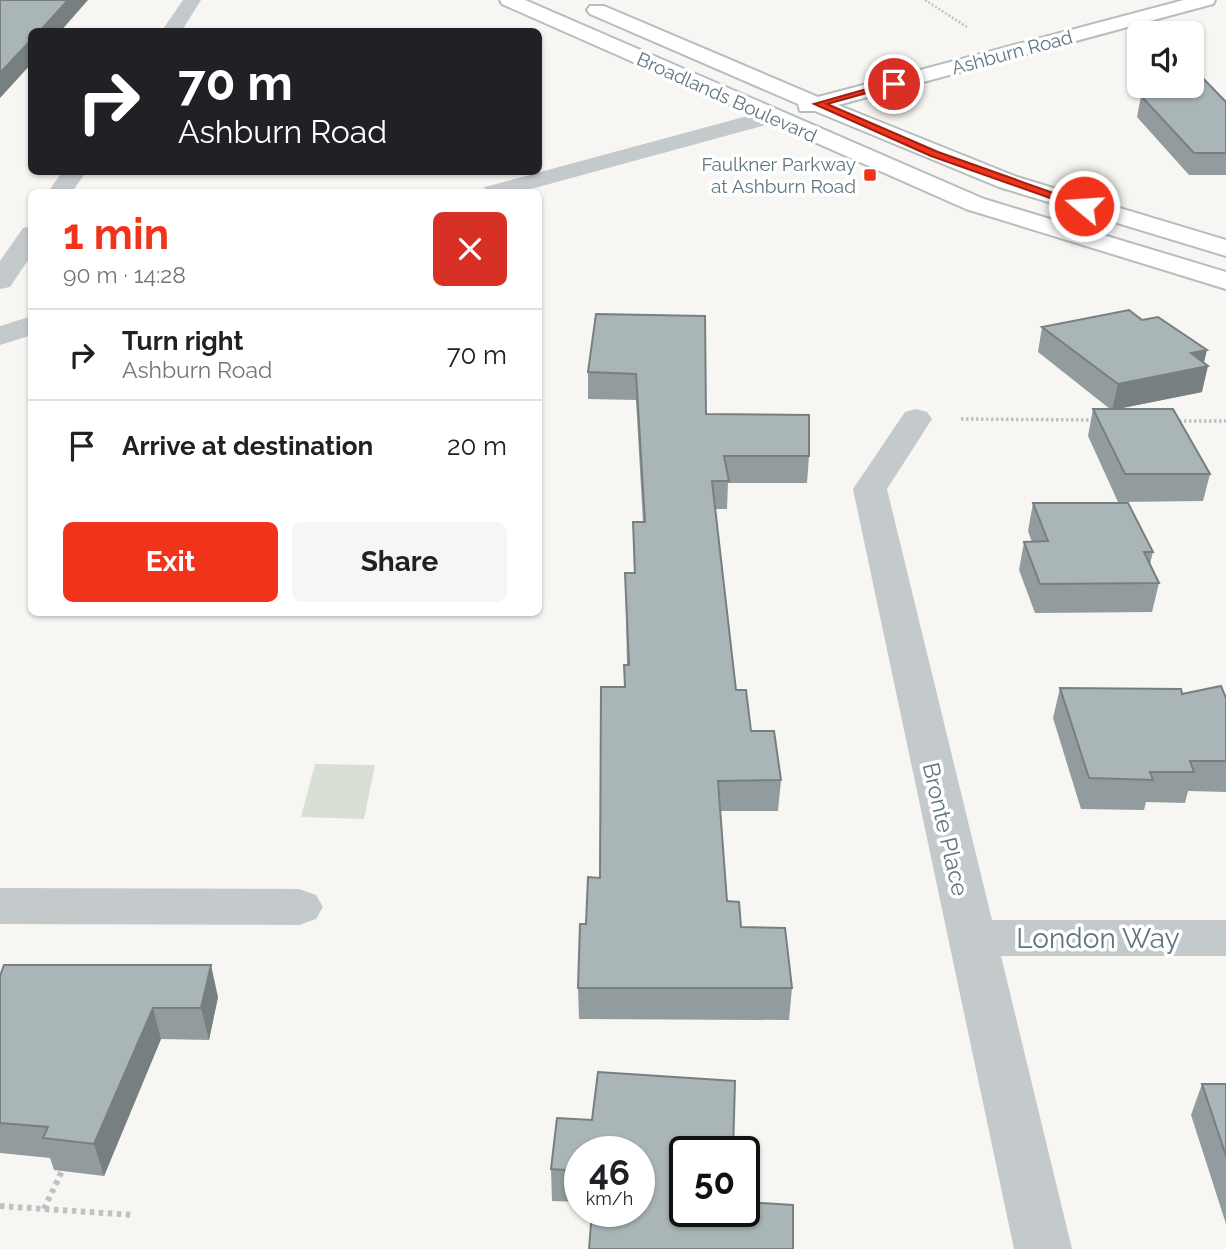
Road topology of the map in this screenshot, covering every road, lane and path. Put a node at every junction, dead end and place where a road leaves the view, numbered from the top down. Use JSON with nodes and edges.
{"nodes":[{"id":1,"x":192,"y":0,"type":"edge"},
{"id":2,"x":509,"y":0,"type":"edge"},
{"id":3,"x":573,"y":0,"type":"edge"},
{"id":4,"x":925,"y":0,"type":"edge"},
{"id":5,"x":1206,"y":0,"type":"edge"},
{"id":6,"x":174,"y":28,"type":"edge"},
{"id":7,"x":970,"y":29,"type":"dead end"},
{"id":8,"x":818,"y":104,"type":"junction"},
{"id":9,"x":773,"y":116,"type":"junction"},
{"id":10,"x":505,"y":189,"type":"edge"},
{"id":11,"x":28,"y":245,"type":"edge"},
{"id":12,"x":1226,"y":248,"type":"edge"},
{"id":13,"x":0,"y":281,"type":"edge"},
{"id":14,"x":1226,"y":281,"type":"edge"},
{"id":15,"x":28,"y":326,"type":"edge"},
{"id":16,"x":0,"y":336,"type":"edge"},
{"id":17,"x":916,"y":419,"type":"joint"},
{"id":18,"x":1105,"y":421,"type":"edge"},
{"id":19,"x":1172,"y":421,"type":"edge"},
{"id":20,"x":1226,"y":421,"type":"edge"},
{"id":21,"x":0,"y":906,"type":"edge"},
{"id":22,"x":299,"y":907,"type":"dead end"},
{"id":23,"x":970,"y":938,"type":"junction"},
{"id":24,"x":1226,"y":938,"type":"edge"},
{"id":25,"x":62,"y":1171,"type":"dead end"},
{"id":26,"x":0,"y":1206,"type":"edge"},
{"id":27,"x":44,"y":1209,"type":"junction"},
{"id":28,"x":134,"y":1215,"type":"dead end"},
{"id":29,"x":1043,"y":1249,"type":"edge"}],
"edges":[{"from":1,"to":6,"type":"street"},
{"from":2,"to":9,"type":"main road","name":"Broadlands Boulevard"},
{"from":3,"to":8,"type":"main road","name":"Broadlands Boulevard"},
{"from":4,"to":7,"type":"path"},
{"from":5,"to":8,"type":"main road","name":"Ashburn Road"},
{"from":8,"to":9,"type":"main road","name":"Ashburn Road"},
{"from":8,"to":12,"type":"main road","name":"Broadlands Boulevard"},
{"from":9,"to":10,"type":"street","name":"Ashburn Road"},
{"from":9,"to":14,"type":"main road","name":"Broadlands Boulevard"},
{"from":11,"to":13,"type":"street"},
{"from":15,"to":16,"type":"street"},
{"from":17,"to":18,"type":"path"},
{"from":17,"to":23,"type":"street","name":"Bronte Place"},
{"from":19,"to":20,"type":"path"},
{"from":21,"to":22,"type":"street"},
{"from":23,"to":24,"type":"street","name":"London Way"},
{"from":23,"to":29,"type":"street","name":"Bronte Place"},
{"from":25,"to":27,"type":"path"},
{"from":26,"to":27,"type":"path"},
{"from":27,"to":28,"type":"path"}]}
